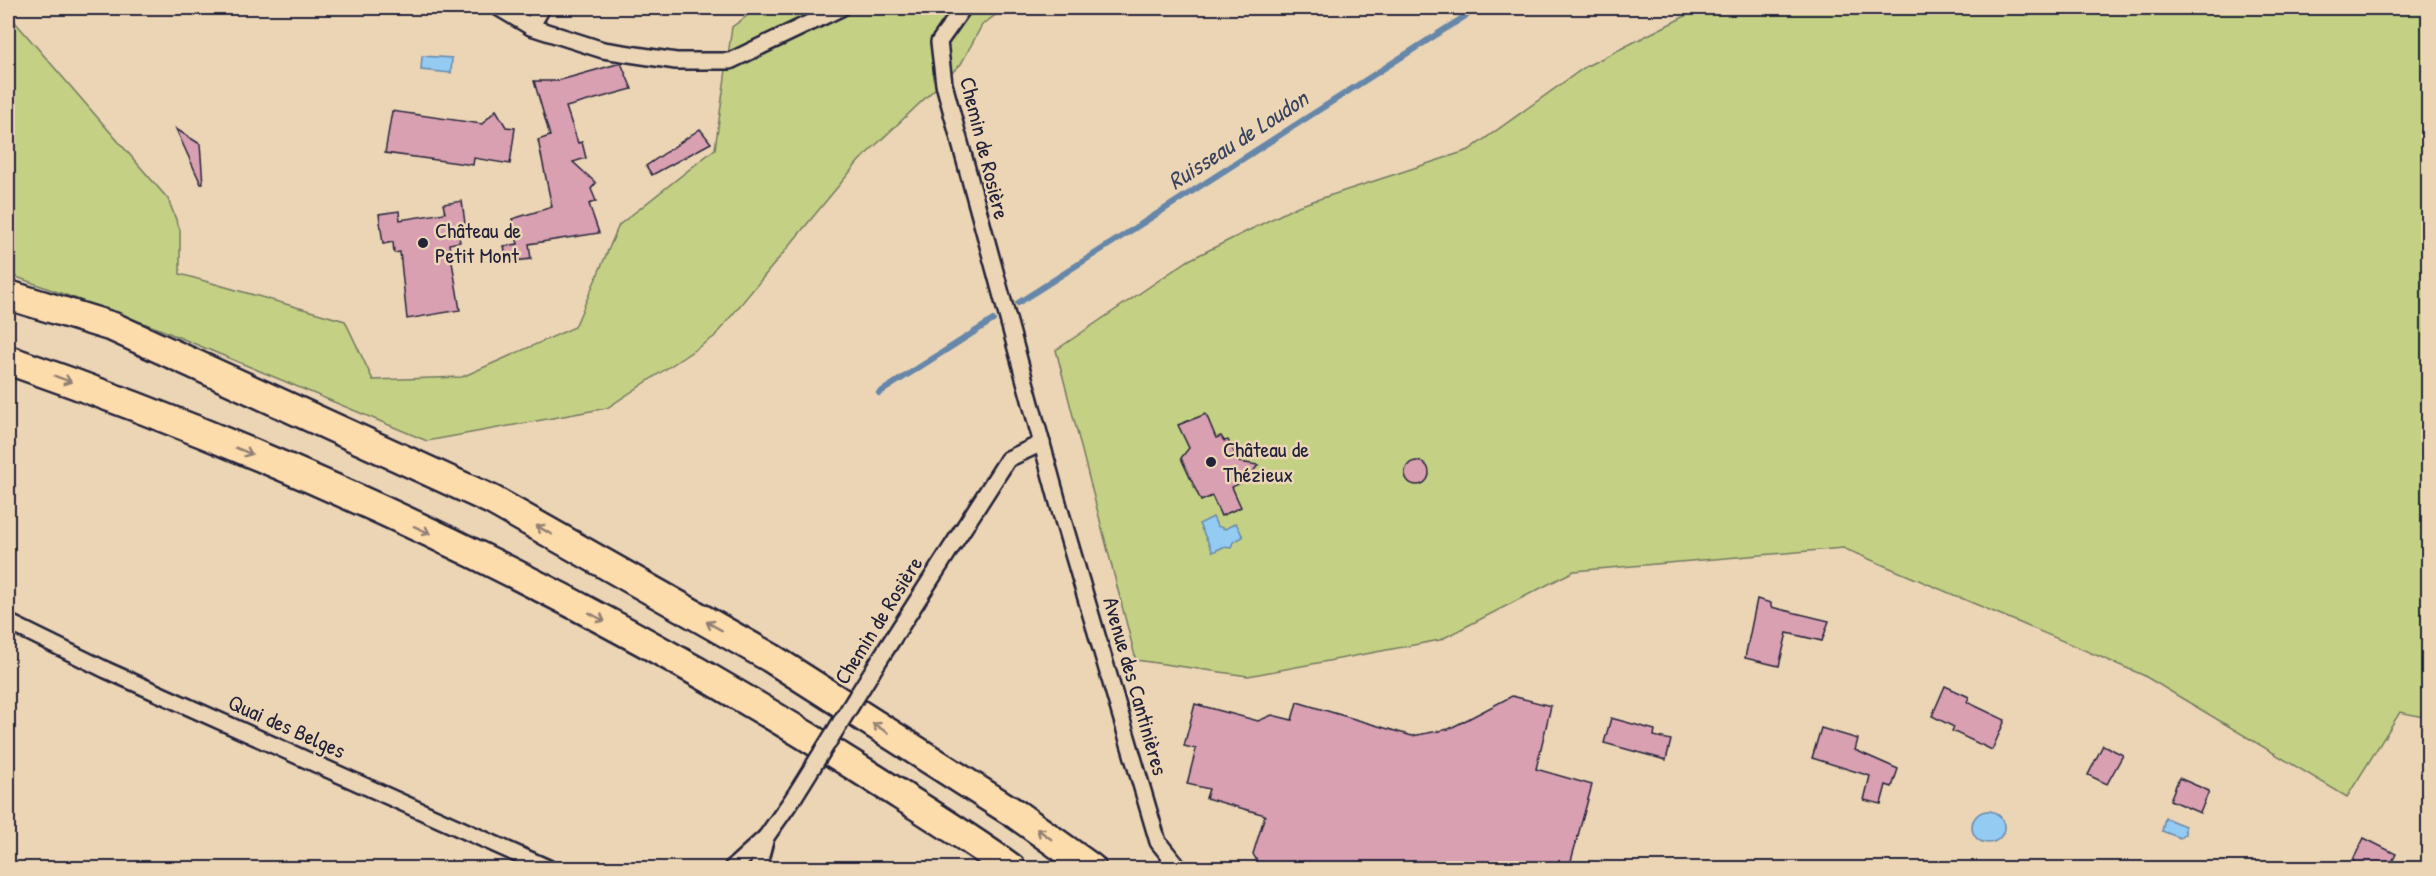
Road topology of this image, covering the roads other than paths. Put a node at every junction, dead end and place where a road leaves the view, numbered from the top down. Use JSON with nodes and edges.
{"nodes":[{"id":1,"x":499,"y":8,"type":"edge"},
{"id":2,"x":542,"y":8,"type":"edge"},
{"id":3,"x":841,"y":8,"type":"edge"},
{"id":4,"x":963,"y":8,"type":"edge"},
{"id":5,"x":531,"y":27,"type":"junction"},
{"id":6,"x":8,"y":295,"type":"edge"},
{"id":7,"x":8,"y":360,"type":"edge"},
{"id":8,"x":1042,"y":443,"type":"junction"},
{"id":9,"x":1060,"y":510,"type":"joint"},
{"id":10,"x":8,"y":622,"type":"edge"},
{"id":11,"x":766,"y":837,"type":"junction"},
{"id":12,"x":548,"y":868,"type":"edge"},
{"id":13,"x":732,"y":868,"type":"edge"},
{"id":14,"x":758,"y":868,"type":"edge"},
{"id":15,"x":1011,"y":868,"type":"edge"},
{"id":16,"x":1091,"y":868,"type":"edge"},
{"id":17,"x":1179,"y":868,"type":"edge"}],
"edges":[{"from":1,"to":5,"type":"street"},
{"from":2,"to":5,"type":"street"},
{"from":3,"to":5,"type":"street"},
{"from":4,"to":8,"type":"street","name":"Chemin de Rosière"},
{"from":16,"to":6,"type":"highway","one_way":true},
{"from":7,"to":15,"type":"highway","one_way":true},
{"from":8,"to":9,"type":"street","name":"Chemin de Rosière"},
{"from":8,"to":11,"type":"street","name":"Chemin de Rosière","bridge":true},
{"from":9,"to":17,"type":"street","name":"Avenue des Cantinières"},
{"from":10,"to":12,"type":"street","name":"Quai des Belges"},
{"from":11,"to":13,"type":"street","name":"Chemin de Rosière"},
{"from":11,"to":14,"type":"street","name":"Chemin de Rosière"}]}
